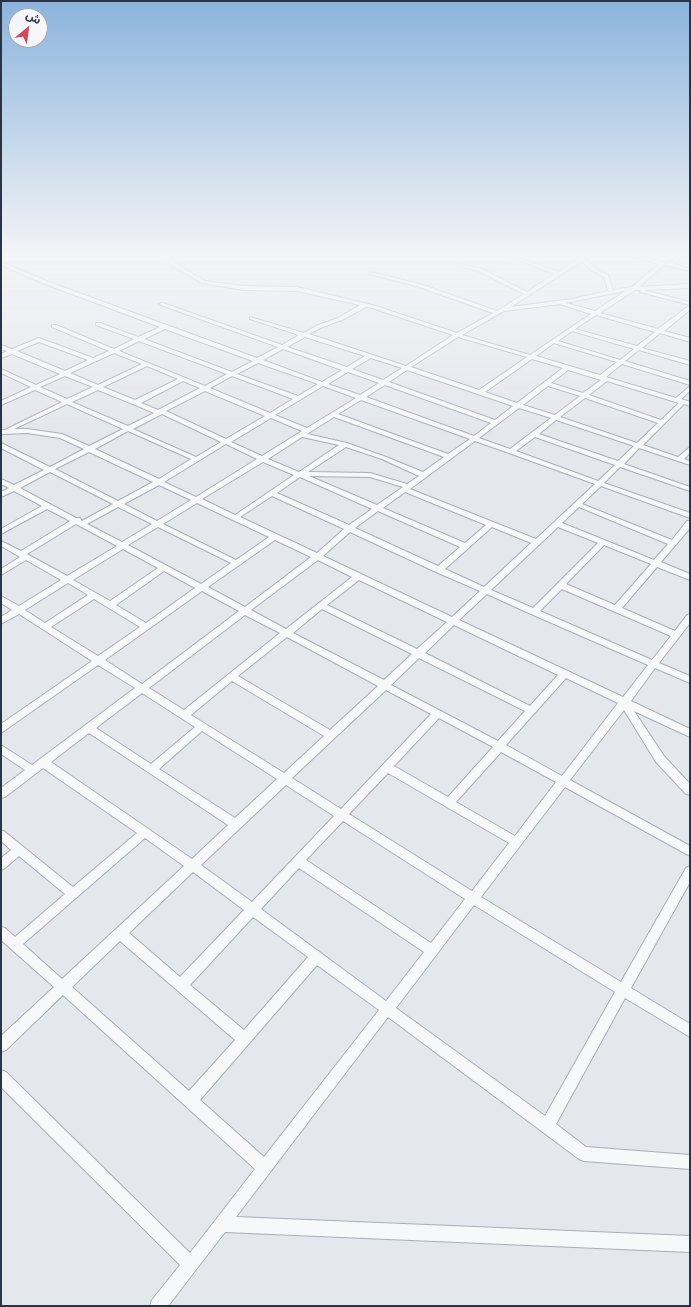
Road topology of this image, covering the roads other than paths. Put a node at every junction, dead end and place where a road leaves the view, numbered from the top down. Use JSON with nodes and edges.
{"nodes":[{"id":1,"x":135,"y":316,"type":"edge"},
{"id":2,"x":195,"y":316,"type":"edge"},
{"id":3,"x":345,"y":316,"type":"edge"},
{"id":4,"x":399,"y":316,"type":"edge"},
{"id":5,"x":491,"y":316,"type":"edge"},
{"id":6,"x":590,"y":316,"type":"edge"},
{"id":7,"x":605,"y":316,"type":"edge"},
{"id":8,"x":678,"y":316,"type":"edge"},
{"id":9,"x":252,"y":318,"type":"dead end"},
{"id":10,"x":98,"y":324,"type":"dead end"},
{"id":11,"x":54,"y":326,"type":"dead end"},
{"id":12,"x":165,"y":327,"type":"junction"},
{"id":13,"x":570,"y":329,"type":"junction"},
{"id":14,"x":660,"y":332,"type":"junction"},
{"id":15,"x":303,"y":335,"type":"junction"},
{"id":16,"x":457,"y":335,"type":"junction"},
{"id":17,"x":138,"y":339,"type":"junction"},
{"id":18,"x":690,"y":340,"type":"edge"},
{"id":19,"x":553,"y":341,"type":"junction"},
{"id":20,"x":1,"y":347,"type":"edge"},
{"id":21,"x":281,"y":347,"type":"junction"},
{"id":22,"x":640,"y":349,"type":"junction"},
{"id":23,"x":115,"y":350,"type":"junction"},
{"id":24,"x":12,"y":352,"type":"junction"},
{"id":25,"x":1,"y":356,"type":"edge"},
{"id":26,"x":370,"y":356,"type":"junction"},
{"id":27,"x":532,"y":356,"type":"junction"},
{"id":28,"x":92,"y":360,"type":"junction"},
{"id":29,"x":259,"y":360,"type":"junction"},
{"id":30,"x":622,"y":362,"type":"junction"},
{"id":31,"x":690,"y":363,"type":"edge"},
{"id":32,"x":147,"y":364,"type":"junction"},
{"id":33,"x":568,"y":367,"type":"junction"},
{"id":34,"x":407,"y":368,"type":"junction"},
{"id":35,"x":348,"y":369,"type":"junction"},
{"id":36,"x":1,"y":371,"type":"edge"},
{"id":37,"x":63,"y":374,"type":"junction"},
{"id":38,"x":232,"y":374,"type":"junction"},
{"id":39,"x":604,"y":378,"type":"junction"},
{"id":40,"x":183,"y":379,"type":"junction"},
{"id":41,"x":386,"y":382,"type":"junction"},
{"id":42,"x":546,"y":383,"type":"junction"},
{"id":43,"x":690,"y":383,"type":"edge"},
{"id":44,"x":325,"y":384,"type":"junction"},
{"id":45,"x":35,"y":387,"type":"junction"},
{"id":46,"x":98,"y":388,"type":"junction"},
{"id":47,"x":690,"y":388,"type":"edge"},
{"id":48,"x":206,"y":389,"type":"junction"},
{"id":49,"x":481,"y":392,"type":"junction"},
{"id":50,"x":583,"y":396,"type":"junction"},
{"id":51,"x":362,"y":397,"type":"junction"},
{"id":52,"x":299,"y":399,"type":"junction"},
{"id":53,"x":67,"y":402,"type":"junction"},
{"id":54,"x":683,"y":402,"type":"edge"},
{"id":55,"x":1,"y":403,"type":"edge"},
{"id":56,"x":135,"y":403,"type":"junction"},
{"id":57,"x":518,"y":405,"type":"junction"},
{"id":58,"x":161,"y":412,"type":"junction"},
{"id":59,"x":334,"y":415,"type":"junction"},
{"id":60,"x":271,"y":416,"type":"junction"},
{"id":61,"x":554,"y":417,"type":"junction"},
{"id":62,"x":496,"y":422,"type":"junction"},
{"id":63,"x":662,"y":422,"type":"junction"},
{"id":64,"x":128,"y":430,"type":"junction"},
{"id":65,"x":2,"y":433,"type":"edge"},
{"id":66,"x":305,"y":433,"type":"junction"},
{"id":67,"x":533,"y":434,"type":"junction"},
{"id":68,"x":474,"y":438,"type":"junction"},
{"id":69,"x":226,"y":442,"type":"junction"},
{"id":70,"x":345,"y":444,"type":"junction"},
{"id":71,"x":1,"y":445,"type":"edge"},
{"id":72,"x":638,"y":445,"type":"junction"},
{"id":73,"x":91,"y":449,"type":"junction"},
{"id":74,"x":690,"y":449,"type":"edge"},
{"id":75,"x":511,"y":452,"type":"junction"},
{"id":76,"x":449,"y":456,"type":"junction"},
{"id":77,"x":196,"y":459,"type":"junction"},
{"id":78,"x":263,"y":459,"type":"junction"},
{"id":79,"x":680,"y":459,"type":"junction"},
{"id":80,"x":690,"y":463,"type":"edge"},
{"id":81,"x":618,"y":464,"type":"junction"},
{"id":82,"x":51,"y":470,"type":"junction"},
{"id":83,"x":300,"y":474,"type":"junction"},
{"id":84,"x":423,"y":475,"type":"junction"},
{"id":85,"x":1,"y":481,"type":"edge"},
{"id":86,"x":160,"y":481,"type":"junction"},
{"id":87,"x":599,"y":484,"type":"junction"},
{"id":88,"x":16,"y":488,"type":"junction"},
{"id":89,"x":406,"y":488,"type":"junction"},
{"id":90,"x":690,"y":489,"type":"edge"},
{"id":91,"x":272,"y":493,"type":"junction"},
{"id":92,"x":1,"y":495,"type":"edge"},
{"id":93,"x":198,"y":499,"type":"junction"},
{"id":94,"x":119,"y":504,"type":"junction"},
{"id":95,"x":577,"y":504,"type":"junction"},
{"id":96,"x":48,"y":505,"type":"junction"},
{"id":97,"x":377,"y":509,"type":"junction"},
{"id":98,"x":690,"y":516,"type":"edge"},
{"id":99,"x":236,"y":517,"type":"junction"},
{"id":100,"x":80,"y":522,"type":"junction"},
{"id":101,"x":690,"y":523,"type":"edge"},
{"id":102,"x":159,"y":524,"type":"junction"},
{"id":103,"x":490,"y":524,"type":"junction"},
{"id":104,"x":556,"y":524,"type":"junction"},
{"id":105,"x":349,"y":529,"type":"junction"},
{"id":106,"x":1,"y":532,"type":"edge"},
{"id":107,"x":275,"y":536,"type":"junction"},
{"id":108,"x":536,"y":542,"type":"junction"},
{"id":109,"x":603,"y":542,"type":"junction"},
{"id":110,"x":1,"y":543,"type":"edge"},
{"id":111,"x":673,"y":543,"type":"junction"},
{"id":112,"x":124,"y":545,"type":"junction"},
{"id":113,"x":465,"y":546,"type":"junction"},
{"id":114,"x":24,"y":555,"type":"junction"},
{"id":115,"x":318,"y":556,"type":"junction"},
{"id":116,"x":236,"y":563,"type":"junction"},
{"id":117,"x":656,"y":563,"type":"junction"},
{"id":118,"x":165,"y":567,"type":"junction"},
{"id":119,"x":439,"y":570,"type":"junction"},
{"id":120,"x":1,"y":572,"type":"edge"},
{"id":121,"x":358,"y":576,"type":"junction"},
{"id":122,"x":690,"y":577,"type":"edge"},
{"id":123,"x":68,"y":580,"type":"junction"},
{"id":124,"x":561,"y":585,"type":"junction"},
{"id":125,"x":202,"y":587,"type":"junction"},
{"id":126,"x":485,"y":590,"type":"junction"},
{"id":127,"x":94,"y":595,"type":"junction"},
{"id":128,"x":1,"y":599,"type":"edge"},
{"id":129,"x":110,"y":605,"type":"junction"},
{"id":130,"x":321,"y":605,"type":"junction"},
{"id":131,"x":616,"y":609,"type":"junction"},
{"id":132,"x":19,"y":610,"type":"junction"},
{"id":133,"x":246,"y":610,"type":"junction"},
{"id":134,"x":534,"y":612,"type":"junction"},
{"id":135,"x":690,"y":617,"type":"edge"},
{"id":136,"x":452,"y":620,"type":"junction"},
{"id":137,"x":1,"y":621,"type":"edge"},
{"id":138,"x":146,"y":626,"type":"junction"},
{"id":139,"x":45,"y":627,"type":"junction"},
{"id":140,"x":678,"y":632,"type":"junction"},
{"id":141,"x":287,"y":633,"type":"junction"},
{"id":142,"x":690,"y":633,"type":"edge"},
{"id":143,"x":417,"y":653,"type":"junction"},
{"id":144,"x":98,"y":660,"type":"junction"},
{"id":145,"x":652,"y":664,"type":"junction"},
{"id":146,"x":564,"y":674,"type":"junction"},
{"id":147,"x":232,"y":677,"type":"junction"},
{"id":148,"x":690,"y":680,"type":"edge"},
{"id":149,"x":384,"y":685,"type":"junction"},
{"id":150,"x":142,"y":688,"type":"junction"},
{"id":151,"x":624,"y":702,"type":"junction"},
{"id":152,"x":531,"y":710,"type":"junction"},
{"id":153,"x":438,"y":714,"type":"junction"},
{"id":154,"x":184,"y":715,"type":"junction"},
{"id":155,"x":202,"y":726,"type":"junction"},
{"id":156,"x":89,"y":728,"type":"junction"},
{"id":157,"x":1,"y":729,"type":"edge"},
{"id":158,"x":690,"y":733,"type":"edge"},
{"id":159,"x":330,"y":735,"type":"junction"},
{"id":160,"x":499,"y":746,"type":"junction"},
{"id":161,"x":1,"y":749,"type":"edge"},
{"id":162,"x":43,"y":762,"type":"junction"},
{"id":163,"x":387,"y":767,"type":"junction"},
{"id":164,"x":152,"y":769,"type":"junction"},
{"id":165,"x":32,"y":770,"type":"junction"},
{"id":166,"x":285,"y":778,"type":"junction"},
{"id":167,"x":564,"y":781,"type":"junction"},
{"id":168,"x":690,"y":791,"type":"edge"},
{"id":169,"x":1,"y":794,"type":"edge"},
{"id":170,"x":449,"y":803,"type":"junction"},
{"id":171,"x":341,"y":814,"type":"junction"},
{"id":172,"x":236,"y":824,"type":"junction"},
{"id":173,"x":145,"y":832,"type":"junction"},
{"id":174,"x":1,"y":835,"type":"edge"},
{"id":175,"x":516,"y":842,"type":"junction"},
{"id":176,"x":19,"y":850,"type":"junction"},
{"id":177,"x":690,"y":851,"type":"edge"},
{"id":178,"x":298,"y":860,"type":"junction"},
{"id":179,"x":1,"y":865,"type":"edge"},
{"id":180,"x":192,"y":865,"type":"junction"},
{"id":181,"x":690,"y":870,"type":"edge"},
{"id":182,"x":73,"y":894,"type":"junction"},
{"id":183,"x":473,"y":898,"type":"junction"},
{"id":184,"x":252,"y":909,"type":"junction"},
{"id":185,"x":1,"y":932,"type":"edge"},
{"id":186,"x":120,"y":933,"type":"junction"},
{"id":187,"x":15,"y":944,"type":"junction"},
{"id":188,"x":432,"y":951,"type":"junction"},
{"id":189,"x":317,"y":956,"type":"junction"},
{"id":190,"x":181,"y":985,"type":"junction"},
{"id":191,"x":62,"y":987,"type":"junction"},
{"id":192,"x":623,"y":990,"type":"junction"},
{"id":193,"x":388,"y":1009,"type":"junction"},
{"id":194,"x":690,"y":1031,"type":"edge"},
{"id":195,"x":244,"y":1039,"type":"junction"},
{"id":196,"x":1,"y":1045,"type":"edge"},
{"id":197,"x":1,"y":1077,"type":"edge"},
{"id":198,"x":190,"y":1101,"type":"junction"},
{"id":199,"x":547,"y":1126,"type":"junction"},
{"id":200,"x":690,"y":1162,"type":"edge"},
{"id":201,"x":264,"y":1168,"type":"junction"},
{"id":202,"x":221,"y":1224,"type":"junction"},
{"id":203,"x":690,"y":1244,"type":"edge"},
{"id":204,"x":190,"y":1264,"type":"junction"},
{"id":205,"x":158,"y":1306,"type":"edge"}],
"edges":[{"from":1,"to":12,"type":"street"},
{"from":2,"to":21,"type":"street"},
{"from":3,"to":15,"type":"street"},
{"from":4,"to":16,"type":"street"},
{"from":5,"to":16,"type":"street"},
{"from":6,"to":13,"type":"street"},
{"from":7,"to":14,"type":"street"},
{"from":8,"to":14,"type":"street"},
{"from":9,"to":15,"type":"street"},
{"from":10,"to":17,"type":"street"},
{"from":11,"to":23,"type":"street"},
{"from":12,"to":17,"type":"street"},
{"from":12,"to":29,"type":"street"},
{"from":13,"to":19,"type":"street"},
{"from":13,"to":22,"type":"street"},
{"from":14,"to":18,"type":"street"},
{"from":14,"to":22,"type":"street"},
{"from":15,"to":21,"type":"street"},
{"from":15,"to":26,"type":"street"},
{"from":16,"to":27,"type":"street"},
{"from":16,"to":34,"type":"street"},
{"from":17,"to":23,"type":"street"},
{"from":17,"to":38,"type":"street"},
{"from":19,"to":27,"type":"street"},
{"from":19,"to":30,"type":"street"},
{"from":20,"to":24,"type":"street"},
{"from":21,"to":29,"type":"street"},
{"from":21,"to":35,"type":"street"},
{"from":22,"to":30,"type":"street"},
{"from":22,"to":31,"type":"street"},
{"from":23,"to":28,"type":"street"},
{"from":23,"to":32,"type":"street"},
{"from":24,"to":25,"type":"street"},
{"from":24,"to":28,"type":"street"},
{"from":24,"to":37,"type":"street"},
{"from":26,"to":34,"type":"street"},
{"from":26,"to":35,"type":"street"},
{"from":27,"to":33,"type":"street"},
{"from":27,"to":49,"type":"street"},
{"from":28,"to":37,"type":"street"},
{"from":29,"to":38,"type":"street"},
{"from":29,"to":44,"type":"street"},
{"from":30,"to":39,"type":"street"},
{"from":30,"to":43,"type":"street"},
{"from":32,"to":40,"type":"street"},
{"from":32,"to":46,"type":"street"},
{"from":33,"to":39,"type":"street"},
{"from":33,"to":42,"type":"street"},
{"from":34,"to":41,"type":"street"},
{"from":34,"to":49,"type":"street"},
{"from":35,"to":41,"type":"street"},
{"from":35,"to":44,"type":"street"},
{"from":36,"to":45,"type":"street"},
{"from":37,"to":45,"type":"street"},
{"from":37,"to":46,"type":"street"},
{"from":38,"to":48,"type":"street"},
{"from":38,"to":52,"type":"street"},
{"from":39,"to":50,"type":"street"},
{"from":39,"to":54,"type":"street"},
{"from":40,"to":48,"type":"street"},
{"from":40,"to":56,"type":"street"},
{"from":41,"to":51,"type":"street"},
{"from":41,"to":62,"type":"street"},
{"from":42,"to":50,"type":"street"},
{"from":42,"to":57,"type":"street"},
{"from":44,"to":51,"type":"street"},
{"from":44,"to":52,"type":"street"},
{"from":45,"to":53,"type":"street"},
{"from":45,"to":55,"type":"street"},
{"from":46,"to":53,"type":"street"},
{"from":46,"to":56,"type":"street"},
{"from":47,"to":54,"type":"street"},
{"from":48,"to":58,"type":"street"},
{"from":48,"to":60,"type":"street"},
{"from":49,"to":57,"type":"street"},
{"from":50,"to":61,"type":"street"},
{"from":50,"to":63,"type":"street"},
{"from":51,"to":59,"type":"street"},
{"from":51,"to":68,"type":"street"},
{"from":52,"to":60,"type":"street"},
{"from":53,"to":64,"type":"street"},
{"from":53,"to":65,"type":"street"},
{"from":54,"to":63,"type":"street"},
{"from":56,"to":58,"type":"street"},
{"from":57,"to":61,"type":"street"},
{"from":57,"to":62,"type":"street"},
{"from":58,"to":64,"type":"street"},
{"from":58,"to":69,"type":"street"},
{"from":59,"to":66,"type":"street"},
{"from":59,"to":76,"type":"street"},
{"from":60,"to":66,"type":"street"},
{"from":60,"to":69,"type":"street"},
{"from":61,"to":67,"type":"street"},
{"from":61,"to":72,"type":"street"},
{"from":62,"to":68,"type":"street"},
{"from":63,"to":72,"type":"street"},
{"from":64,"to":73,"type":"street"},
{"from":64,"to":77,"type":"street"},
{"from":65,"to":73,"type":"street"},
{"from":66,"to":70,"type":"street"},
{"from":66,"to":78,"type":"street"},
{"from":67,"to":75,"type":"street"},
{"from":67,"to":81,"type":"street"},
{"from":68,"to":75,"type":"street"},
{"from":68,"to":76,"type":"street"},
{"from":69,"to":77,"type":"street"},
{"from":69,"to":78,"type":"street"},
{"from":70,"to":83,"type":"street"},
{"from":70,"to":84,"type":"street"},
{"from":71,"to":82,"type":"street"},
{"from":72,"to":79,"type":"street"},
{"from":72,"to":81,"type":"street"},
{"from":73,"to":82,"type":"street"},
{"from":73,"to":86,"type":"street"},
{"from":74,"to":79,"type":"street"},
{"from":75,"to":87,"type":"street"},
{"from":76,"to":84,"type":"street"},
{"from":77,"to":86,"type":"street"},
{"from":78,"to":83,"type":"street"},
{"from":78,"to":93,"type":"street"},
{"from":79,"to":80,"type":"street"},
{"from":81,"to":87,"type":"street"},
{"from":81,"to":90,"type":"street"},
{"from":82,"to":88,"type":"street"},
{"from":82,"to":94,"type":"street"},
{"from":83,"to":89,"type":"street"},
{"from":83,"to":91,"type":"street"},
{"from":83,"to":97,"type":"street"},
{"from":84,"to":89,"type":"street"},
{"from":85,"to":88,"type":"street"},
{"from":86,"to":93,"type":"street"},
{"from":86,"to":94,"type":"street"},
{"from":87,"to":95,"type":"street"},
{"from":87,"to":98,"type":"street"},
{"from":88,"to":92,"type":"street"},
{"from":88,"to":96,"type":"street"},
{"from":89,"to":97,"type":"street"},
{"from":89,"to":103,"type":"street"},
{"from":91,"to":99,"type":"street"},
{"from":91,"to":105,"type":"street"},
{"from":93,"to":99,"type":"street"},
{"from":93,"to":102,"type":"street"},
{"from":94,"to":100,"type":"street"},
{"from":94,"to":102,"type":"street"},
{"from":95,"to":104,"type":"street"},
{"from":95,"to":111,"type":"street"},
{"from":96,"to":100,"type":"street"},
{"from":96,"to":106,"type":"street"},
{"from":97,"to":105,"type":"street"},
{"from":97,"to":113,"type":"street"},
{"from":99,"to":107,"type":"street"},
{"from":100,"to":112,"type":"street"},
{"from":100,"to":114,"type":"street"},
{"from":101,"to":111,"type":"street"},
{"from":102,"to":112,"type":"street"},
{"from":102,"to":116,"type":"street"},
{"from":103,"to":108,"type":"street"},
{"from":103,"to":113,"type":"street"},
{"from":104,"to":108,"type":"street"},
{"from":104,"to":109,"type":"street"},
{"from":105,"to":115,"type":"street"},
{"from":105,"to":119,"type":"street"},
{"from":107,"to":115,"type":"street"},
{"from":107,"to":116,"type":"street"},
{"from":108,"to":126,"type":"street"},
{"from":109,"to":117,"type":"street"},
{"from":109,"to":124,"type":"street"},
{"from":110,"to":114,"type":"street"},
{"from":111,"to":117,"type":"street"},
{"from":112,"to":118,"type":"street"},
{"from":112,"to":123,"type":"street"},
{"from":113,"to":119,"type":"street"},
{"from":114,"to":120,"type":"street"},
{"from":114,"to":123,"type":"street"},
{"from":115,"to":121,"type":"street"},
{"from":115,"to":133,"type":"street"},
{"from":116,"to":125,"type":"street"},
{"from":117,"to":122,"type":"street"},
{"from":117,"to":131,"type":"street"},
{"from":118,"to":125,"type":"street"},
{"from":118,"to":129,"type":"street"},
{"from":119,"to":126,"type":"street"},
{"from":121,"to":130,"type":"street"},
{"from":121,"to":136,"type":"street"},
{"from":123,"to":127,"type":"street"},
{"from":123,"to":132,"type":"street"},
{"from":124,"to":131,"type":"street"},
{"from":124,"to":134,"type":"street"},
{"from":125,"to":133,"type":"street"},
{"from":125,"to":138,"type":"street"},
{"from":126,"to":134,"type":"street"},
{"from":126,"to":136,"type":"street"},
{"from":127,"to":129,"type":"street"},
{"from":127,"to":139,"type":"street"},
{"from":128,"to":132,"type":"street"},
{"from":129,"to":138,"type":"street"},
{"from":130,"to":141,"type":"street"},
{"from":130,"to":143,"type":"street"},
{"from":131,"to":140,"type":"street"},
{"from":132,"to":137,"type":"street"},
{"from":132,"to":139,"type":"street"},
{"from":133,"to":141,"type":"street"},
{"from":133,"to":150,"type":"street"},
{"from":134,"to":145,"type":"street"},
{"from":135,"to":140,"type":"street"},
{"from":136,"to":143,"type":"street"},
{"from":136,"to":146,"type":"street"},
{"from":138,"to":144,"type":"street"},
{"from":139,"to":144,"type":"street"},
{"from":140,"to":142,"type":"street"},
{"from":140,"to":145,"type":"street"},
{"from":141,"to":147,"type":"street"},
{"from":141,"to":149,"type":"street"},
{"from":143,"to":149,"type":"street"},
{"from":143,"to":152,"type":"street"},
{"from":144,"to":150,"type":"street"},
{"from":144,"to":157,"type":"street"},
{"from":145,"to":148,"type":"street"},
{"from":145,"to":151,"type":"street"},
{"from":146,"to":151,"type":"street"},
{"from":146,"to":152,"type":"street"},
{"from":147,"to":154,"type":"street"},
{"from":147,"to":159,"type":"street"},
{"from":149,"to":153,"type":"street"},
{"from":149,"to":159,"type":"street"},
{"from":150,"to":154,"type":"street"},
{"from":150,"to":156,"type":"street"},
{"from":151,"to":158,"type":"street"},
{"from":151,"to":167,"type":"street"},
{"from":151,"to":168,"type":"street"},
{"from":152,"to":160,"type":"street"},
{"from":153,"to":160,"type":"street"},
{"from":153,"to":163,"type":"street"},
{"from":154,"to":155,"type":"street"},
{"from":155,"to":164,"type":"street"},
{"from":155,"to":166,"type":"street"},
{"from":156,"to":162,"type":"street"},
{"from":156,"to":164,"type":"street"},
{"from":159,"to":166,"type":"street"},
{"from":160,"to":167,"type":"street"},
{"from":160,"to":170,"type":"street"},
{"from":161,"to":165,"type":"street"},
{"from":162,"to":165,"type":"street"},
{"from":162,"to":173,"type":"street"},
{"from":163,"to":170,"type":"street"},
{"from":163,"to":171,"type":"street"},
{"from":164,"to":172,"type":"street"},
{"from":165,"to":169,"type":"street"},
{"from":166,"to":171,"type":"street"},
{"from":166,"to":172,"type":"street"},
{"from":167,"to":175,"type":"street"},
{"from":167,"to":177,"type":"street"},
{"from":170,"to":175,"type":"street"},
{"from":171,"to":178,"type":"street"},
{"from":171,"to":183,"type":"street"},
{"from":172,"to":180,"type":"street"},
{"from":173,"to":180,"type":"street"},
{"from":173,"to":182,"type":"street"},
{"from":174,"to":176,"type":"street"},
{"from":175,"to":183,"type":"street"},
{"from":176,"to":179,"type":"street"},
{"from":176,"to":182,"type":"street"},
{"from":178,"to":184,"type":"street"},
{"from":178,"to":188,"type":"street"},
{"from":180,"to":184,"type":"street"},
{"from":180,"to":186,"type":"street"},
{"from":181,"to":192,"type":"street"},
{"from":182,"to":187,"type":"street"},
{"from":183,"to":188,"type":"street"},
{"from":183,"to":192,"type":"street"},
{"from":184,"to":189,"type":"street"},
{"from":184,"to":190,"type":"street"},
{"from":185,"to":187,"type":"street"},
{"from":186,"to":190,"type":"street"},
{"from":186,"to":191,"type":"street"},
{"from":187,"to":191,"type":"street"},
{"from":188,"to":193,"type":"street"},
{"from":189,"to":193,"type":"street"},
{"from":189,"to":195,"type":"street"},
{"from":190,"to":195,"type":"street"},
{"from":191,"to":196,"type":"street"},
{"from":191,"to":198,"type":"street"},
{"from":192,"to":194,"type":"street"},
{"from":192,"to":199,"type":"street"},
{"from":193,"to":199,"type":"street"},
{"from":193,"to":201,"type":"street"},
{"from":195,"to":198,"type":"street"},
{"from":197,"to":204,"type":"street"},
{"from":198,"to":201,"type":"street"},
{"from":199,"to":200,"type":"street"},
{"from":201,"to":202,"type":"street"},
{"from":202,"to":203,"type":"street"},
{"from":202,"to":204,"type":"street"},
{"from":204,"to":205,"type":"street"}]}
